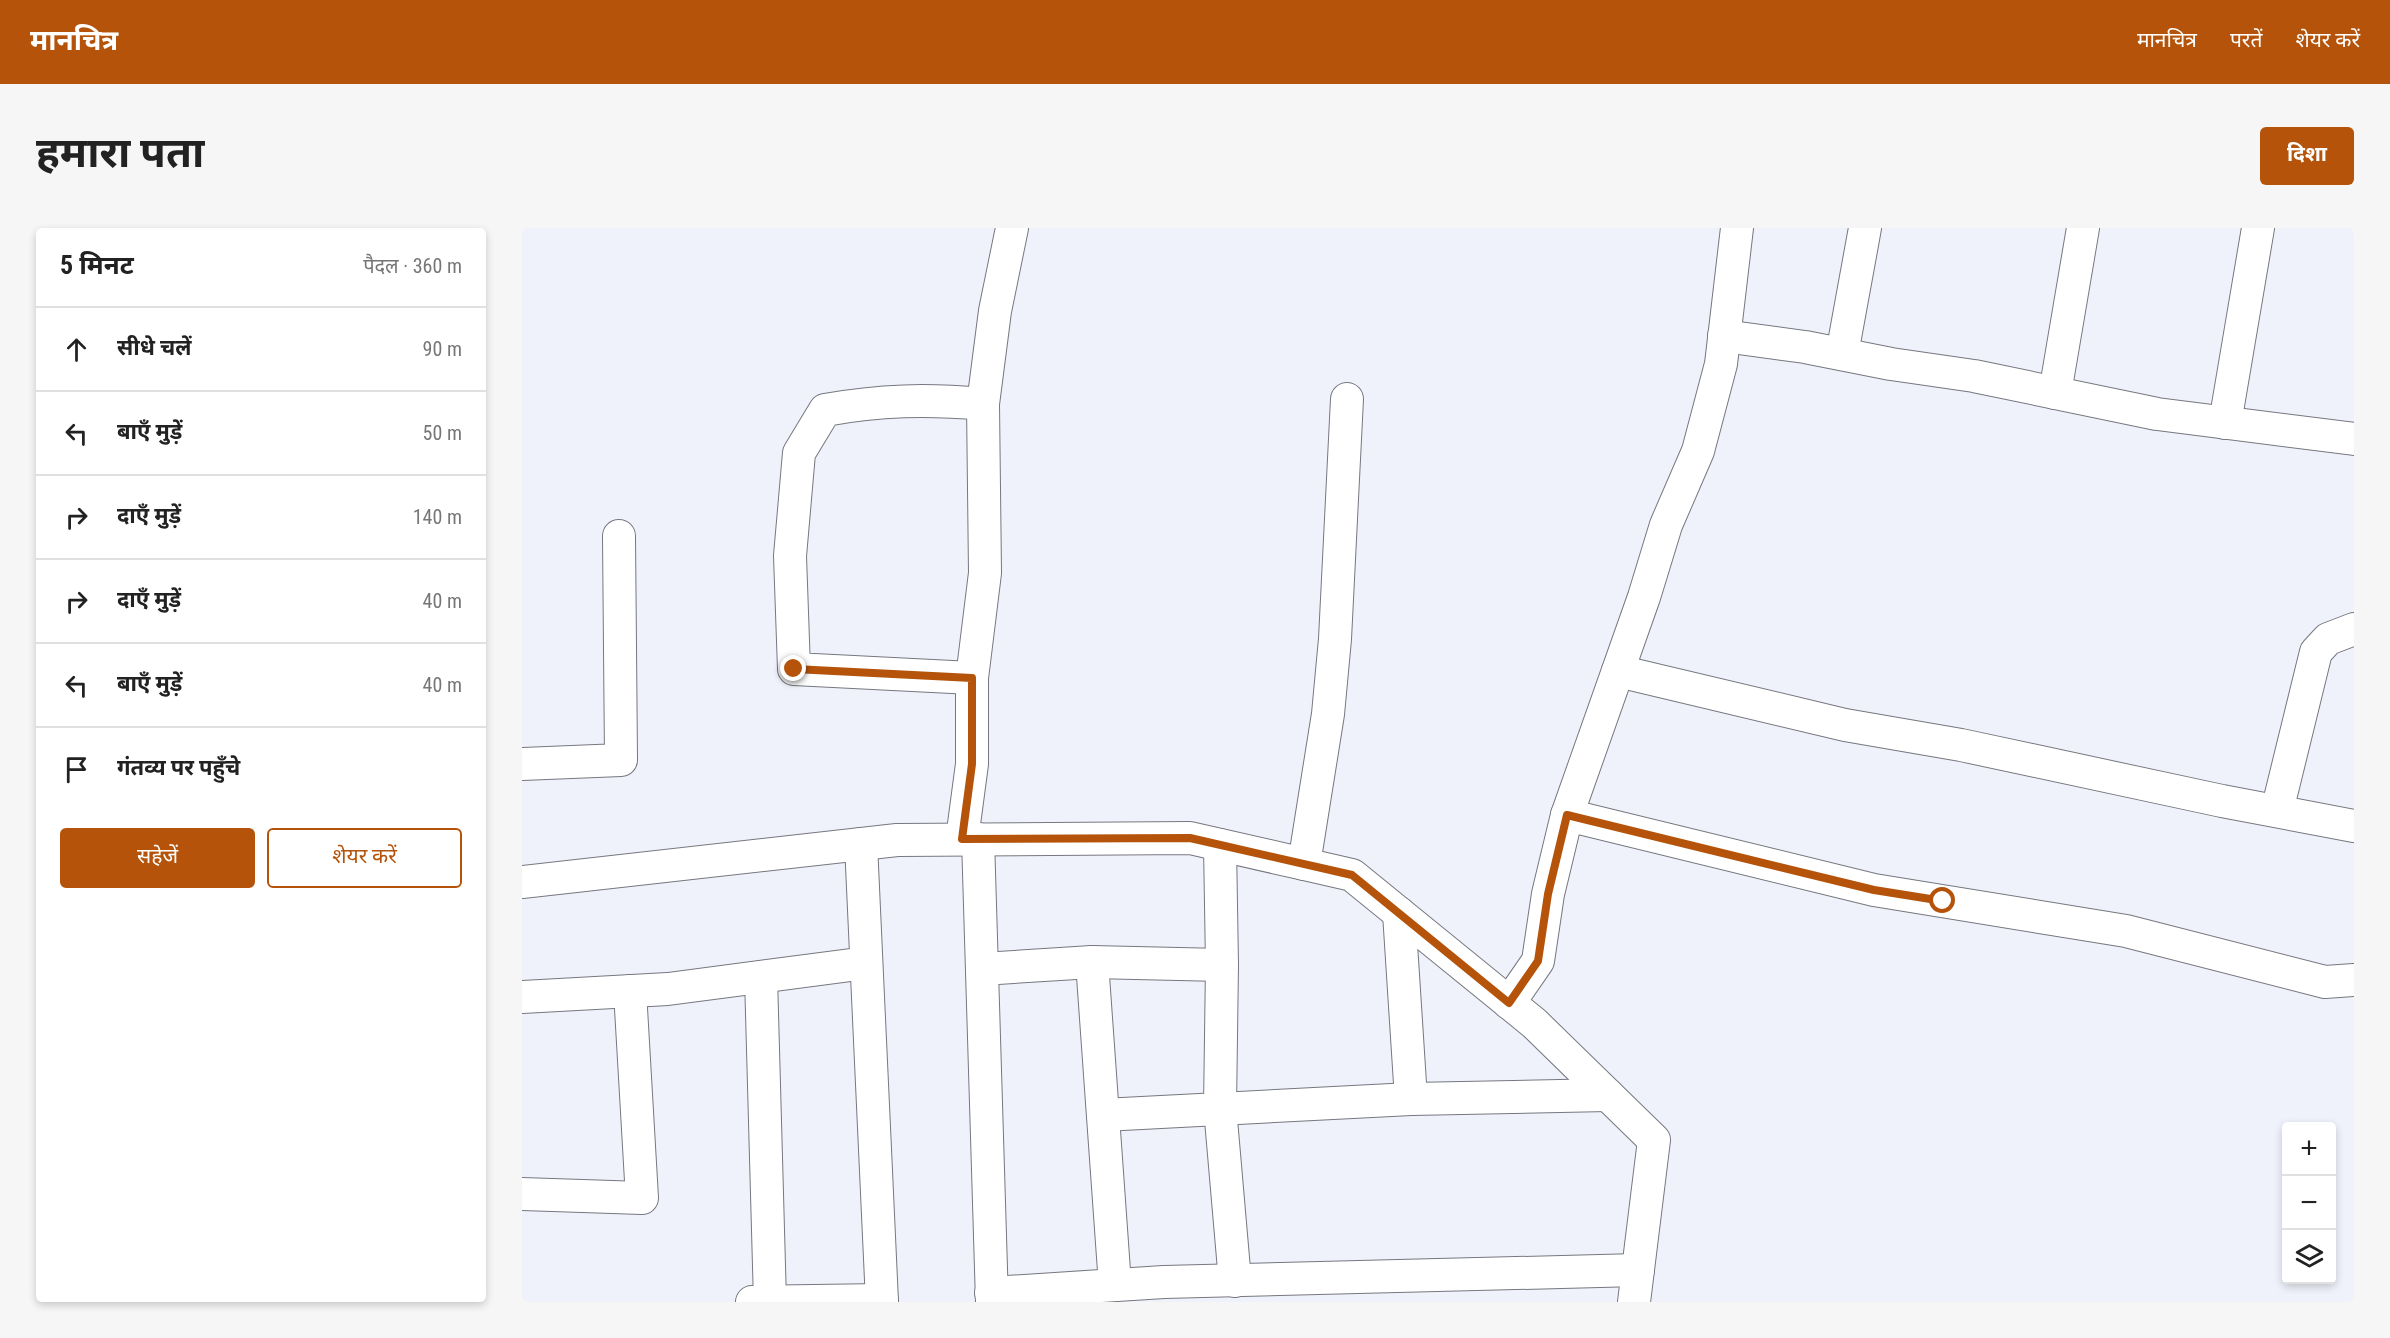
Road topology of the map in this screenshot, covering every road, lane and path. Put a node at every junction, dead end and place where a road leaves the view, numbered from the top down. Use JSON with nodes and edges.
{"nodes":[{"id":1,"x":1012,"y":228,"type":"edge"},
{"id":2,"x":1737,"y":228,"type":"edge"},
{"id":3,"x":1865,"y":228,"type":"edge"},
{"id":4,"x":2083,"y":228,"type":"edge"},
{"id":5,"x":2258,"y":228,"type":"edge"},
{"id":6,"x":1724,"y":336,"type":"junction"},
{"id":7,"x":1842,"y":354,"type":"junction"},
{"id":8,"x":2055,"y":393,"type":"junction"},
{"id":9,"x":1347,"y":399,"type":"dead end"},
{"id":10,"x":983,"y":404,"type":"junction"},
{"id":11,"x":2225,"y":423,"type":"junction"},
{"id":12,"x":2354,"y":439,"type":"edge"},
{"id":13,"x":618,"y":536,"type":"dead end"},
{"id":14,"x":2354,"y":629,"type":"edge"},
{"id":15,"x":1618,"y":671,"type":"junction"},
{"id":16,"x":972,"y":678,"type":"junction"},
{"id":17,"x":522,"y":764,"type":"edge"},
{"id":18,"x":2277,"y":811,"type":"junction"},
{"id":19,"x":1567,"y":815,"type":"junction"},
{"id":20,"x":2354,"y":826,"type":"edge"},
{"id":21,"x":970,"y":839,"type":"junction"},
{"id":22,"x":861,"y":844,"type":"junction"},
{"id":23,"x":1220,"y":845,"type":"junction"},
{"id":24,"x":1304,"y":864,"type":"junction"},
{"id":25,"x":522,"y":882,"type":"edge"},
{"id":26,"x":1399,"y":913,"type":"junction"},
{"id":27,"x":1092,"y":962,"type":"junction"},
{"id":28,"x":866,"y":963,"type":"junction"},
{"id":29,"x":1222,"y":965,"type":"junction"},
{"id":30,"x":982,"y":969,"type":"junction"},
{"id":31,"x":761,"y":977,"type":"junction"},
{"id":32,"x":2354,"y":980,"type":"edge"},
{"id":33,"x":630,"y":991,"type":"junction"},
{"id":34,"x":522,"y":997,"type":"edge"},
{"id":35,"x":1509,"y":1003,"type":"junction"},
{"id":36,"x":1608,"y":1095,"type":"junction"},
{"id":37,"x":1411,"y":1099,"type":"junction"},
{"id":38,"x":1220,"y":1108,"type":"junction"},
{"id":39,"x":1103,"y":1116,"type":"junction"},
{"id":40,"x":522,"y":1194,"type":"edge"},
{"id":41,"x":1638,"y":1270,"type":"junction"},
{"id":42,"x":1235,"y":1281,"type":"junction"},
{"id":43,"x":1115,"y":1285,"type":"junction"},
{"id":44,"x":992,"y":1297,"type":"edge"},
{"id":45,"x":882,"y":1301,"type":"edge"},
{"id":46,"x":752,"y":1302,"type":"edge"},
{"id":47,"x":770,"y":1302,"type":"edge"},
{"id":48,"x":1634,"y":1302,"type":"edge"}],
"edges":[{"from":1,"to":10,"type":"street"},
{"from":2,"to":6,"type":"street"},
{"from":3,"to":7,"type":"street"},
{"from":4,"to":8,"type":"street"},
{"from":5,"to":11,"type":"street"},
{"from":6,"to":7,"type":"street"},
{"from":6,"to":15,"type":"street"},
{"from":7,"to":8,"type":"street"},
{"from":8,"to":11,"type":"street"},
{"from":9,"to":24,"type":"street"},
{"from":10,"to":16,"type":"street"},
{"from":10,"to":16,"type":"street"},
{"from":11,"to":12,"type":"street"},
{"from":13,"to":17,"type":"street"},
{"from":14,"to":18,"type":"street"},
{"from":15,"to":18,"type":"street"},
{"from":15,"to":19,"type":"street"},
{"from":16,"to":21,"type":"street"},
{"from":18,"to":20,"type":"street"},
{"from":19,"to":32,"type":"street"},
{"from":19,"to":35,"type":"street"},
{"from":21,"to":22,"type":"street"},
{"from":21,"to":23,"type":"street"},
{"from":21,"to":30,"type":"street"},
{"from":22,"to":25,"type":"street"},
{"from":22,"to":28,"type":"street"},
{"from":23,"to":24,"type":"street"},
{"from":23,"to":29,"type":"street"},
{"from":24,"to":26,"type":"street"},
{"from":26,"to":35,"type":"street"},
{"from":26,"to":37,"type":"street"},
{"from":27,"to":29,"type":"street"},
{"from":27,"to":30,"type":"street"},
{"from":27,"to":39,"type":"street"},
{"from":28,"to":31,"type":"street"},
{"from":28,"to":45,"type":"street"},
{"from":29,"to":38,"type":"street"},
{"from":30,"to":44,"type":"street"},
{"from":31,"to":33,"type":"street"},
{"from":31,"to":47,"type":"street"},
{"from":33,"to":34,"type":"street"},
{"from":33,"to":40,"type":"street"},
{"from":35,"to":36,"type":"street"},
{"from":36,"to":37,"type":"street"},
{"from":36,"to":41,"type":"street"},
{"from":37,"to":38,"type":"street"},
{"from":38,"to":39,"type":"street"},
{"from":38,"to":42,"type":"street"},
{"from":39,"to":43,"type":"street"},
{"from":41,"to":42,"type":"street"},
{"from":41,"to":48,"type":"street"},
{"from":42,"to":43,"type":"street"},
{"from":43,"to":44,"type":"street"},
{"from":45,"to":47,"type":"street"},
{"from":46,"to":47,"type":"street"}]}
